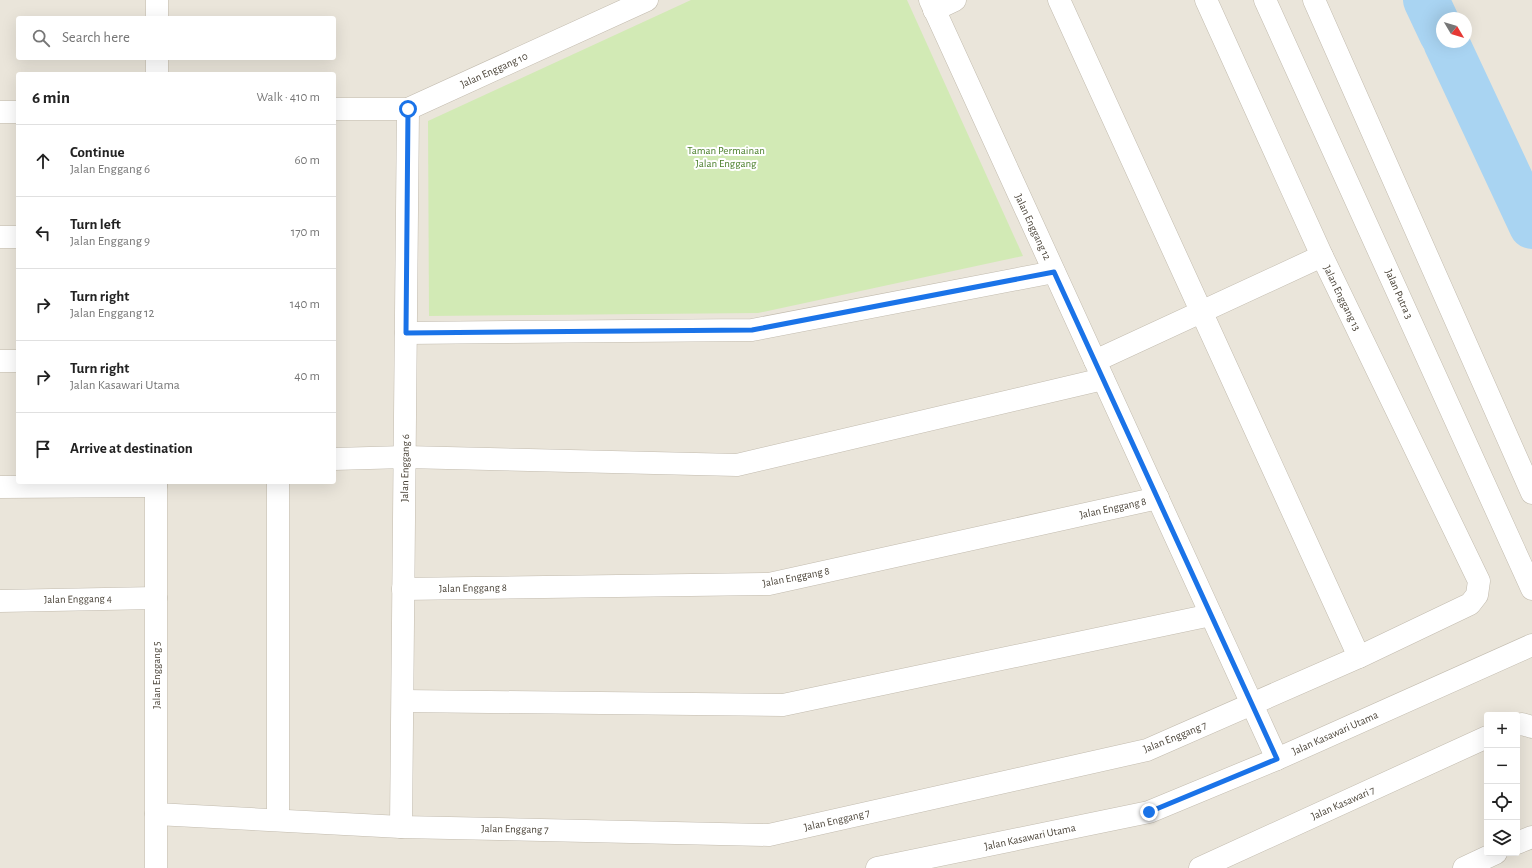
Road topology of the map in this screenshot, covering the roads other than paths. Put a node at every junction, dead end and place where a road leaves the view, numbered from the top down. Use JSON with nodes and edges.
{"nodes":[{"id":1,"x":157,"y":0,"type":"edge"},
{"id":2,"x":648,"y":0,"type":"edge"},
{"id":3,"x":955,"y":0,"type":"edge"},
{"id":4,"x":1059,"y":0,"type":"edge"},
{"id":5,"x":1206,"y":0,"type":"edge"},
{"id":6,"x":1265,"y":0,"type":"edge"},
{"id":7,"x":1314,"y":0,"type":"edge"},
{"id":8,"x":932,"y":5,"type":"edge"},
{"id":9,"x":157,"y":16,"type":"edge"},
{"id":10,"x":157,"y":60,"type":"edge"},
{"id":11,"x":157,"y":72,"type":"edge"},
{"id":12,"x":336,"y":109,"type":"edge"},
{"id":13,"x":408,"y":109,"type":"junction"},
{"id":14,"x":0,"y":112,"type":"edge"},
{"id":15,"x":16,"y":112,"type":"edge"},
{"id":16,"x":0,"y":237,"type":"edge"},
{"id":17,"x":16,"y":237,"type":"edge"},
{"id":18,"x":1322,"y":256,"type":"junction"},
{"id":19,"x":1054,"y":272,"type":"junction"},
{"id":20,"x":1202,"y":312,"type":"junction"},
{"id":21,"x":406,"y":333,"type":"junction"},
{"id":22,"x":0,"y":361,"type":"edge"},
{"id":23,"x":16,"y":361,"type":"edge"},
{"id":24,"x":1099,"y":370,"type":"junction"},
{"id":25,"x":405,"y":457,"type":"junction"},
{"id":26,"x":336,"y":459,"type":"edge"},
{"id":27,"x":156,"y":484,"type":"edge"},
{"id":28,"x":278,"y":484,"type":"edge"},
{"id":29,"x":0,"y":487,"type":"edge"},
{"id":30,"x":1532,"y":493,"type":"edge"},
{"id":31,"x":1158,"y":498,"type":"junction"},
{"id":32,"x":403,"y":589,"type":"junction"},
{"id":33,"x":1532,"y":589,"type":"edge"},
{"id":34,"x":1477,"y":594,"type":"joint"},
{"id":35,"x":156,"y":598,"type":"junction"},
{"id":36,"x":0,"y":600,"type":"edge"},
{"id":37,"x":1211,"y":615,"type":"junction"},
{"id":38,"x":1532,"y":645,"type":"edge"},
{"id":39,"x":1359,"y":657,"type":"junction"},
{"id":40,"x":403,"y":701,"type":"junction"},
{"id":41,"x":1252,"y":704,"type":"junction"},
{"id":42,"x":1520,"y":725,"type":"edge"},
{"id":43,"x":1532,"y":727,"type":"edge"},
{"id":44,"x":1484,"y":739,"type":"edge"},
{"id":45,"x":1277,"y":759,"type":"junction"},
{"id":46,"x":156,"y":814,"type":"junction"},
{"id":47,"x":278,"y":820,"type":"junction"},
{"id":48,"x":401,"y":827,"type":"junction"},
{"id":49,"x":1532,"y":836,"type":"edge"},
{"id":50,"x":1520,"y":842,"type":"edge"},
{"id":51,"x":1490,"y":856,"type":"edge"},
{"id":52,"x":156,"y":868,"type":"edge"},
{"id":53,"x":877,"y":868,"type":"edge"},
{"id":54,"x":1200,"y":868,"type":"edge"},
{"id":55,"x":1464,"y":868,"type":"edge"}],
"edges":[{"from":1,"to":9,"type":"street"},
{"from":2,"to":13,"type":"street","name":"Jalan Enggang 10"},
{"from":3,"to":8,"type":"street"},
{"from":4,"to":20,"type":"street"},
{"from":5,"to":18,"type":"street","name":"Jalan Enggang 13"},
{"from":6,"to":33,"type":"street","name":"Jalan Putra 3"},
{"from":7,"to":30,"type":"street"},
{"from":8,"to":19,"type":"street","name":"Jalan Enggang 12"},
{"from":10,"to":11,"type":"street"},
{"from":12,"to":13,"type":"street","name":"Jalan Enggang 10"},
{"from":13,"to":21,"type":"street","name":"Jalan Enggang 6"},
{"from":14,"to":15,"type":"street"},
{"from":16,"to":17,"type":"street"},
{"from":18,"to":20,"type":"street"},
{"from":18,"to":34,"type":"street","name":"Jalan Enggang 13"},
{"from":19,"to":21,"type":"street"},
{"from":19,"to":24,"type":"street","name":"Jalan Enggang 12"},
{"from":20,"to":24,"type":"street"},
{"from":20,"to":39,"type":"street"},
{"from":21,"to":25,"type":"street","name":"Jalan Enggang 6"},
{"from":22,"to":23,"type":"street"},
{"from":24,"to":25,"type":"street"},
{"from":24,"to":31,"type":"street","name":"Jalan Enggang 12"},
{"from":25,"to":26,"type":"street"},
{"from":25,"to":32,"type":"street","name":"Jalan Enggang 6"},
{"from":27,"to":29,"type":"street"},
{"from":27,"to":35,"type":"street","name":"Jalan Enggang 5"},
{"from":28,"to":47,"type":"street"},
{"from":31,"to":32,"type":"street","name":"Jalan Enggang 8"},
{"from":31,"to":37,"type":"street","name":"Jalan Enggang 12"},
{"from":32,"to":40,"type":"street","name":"Jalan Enggang 6"},
{"from":34,"to":39,"type":"street","name":"Jalan Enggang 7"},
{"from":35,"to":36,"type":"street","name":"Jalan Enggang 4"},
{"from":35,"to":46,"type":"street","name":"Jalan Enggang 5"},
{"from":37,"to":40,"type":"street"},
{"from":37,"to":41,"type":"street","name":"Jalan Enggang 12"},
{"from":38,"to":45,"type":"street","name":"Jalan Kasawari Utama"},
{"from":39,"to":41,"type":"street","name":"Jalan Enggang 7"},
{"from":40,"to":48,"type":"street","name":"Jalan Enggang 6"},
{"from":41,"to":45,"type":"street","name":"Jalan Enggang 12"},
{"from":41,"to":48,"type":"street","name":"Jalan Enggang 7"},
{"from":42,"to":43,"type":"street"},
{"from":44,"to":54,"type":"street","name":"Jalan Kasawari 7"},
{"from":45,"to":53,"type":"street","name":"Jalan Kasawari Utama"},
{"from":46,"to":47,"type":"street","name":"Jalan Enggang 7"},
{"from":46,"to":52,"type":"street","name":"Jalan Enggang 5"},
{"from":47,"to":48,"type":"street","name":"Jalan Enggang 7"},
{"from":49,"to":50,"type":"street"},
{"from":51,"to":55,"type":"street"}]}
